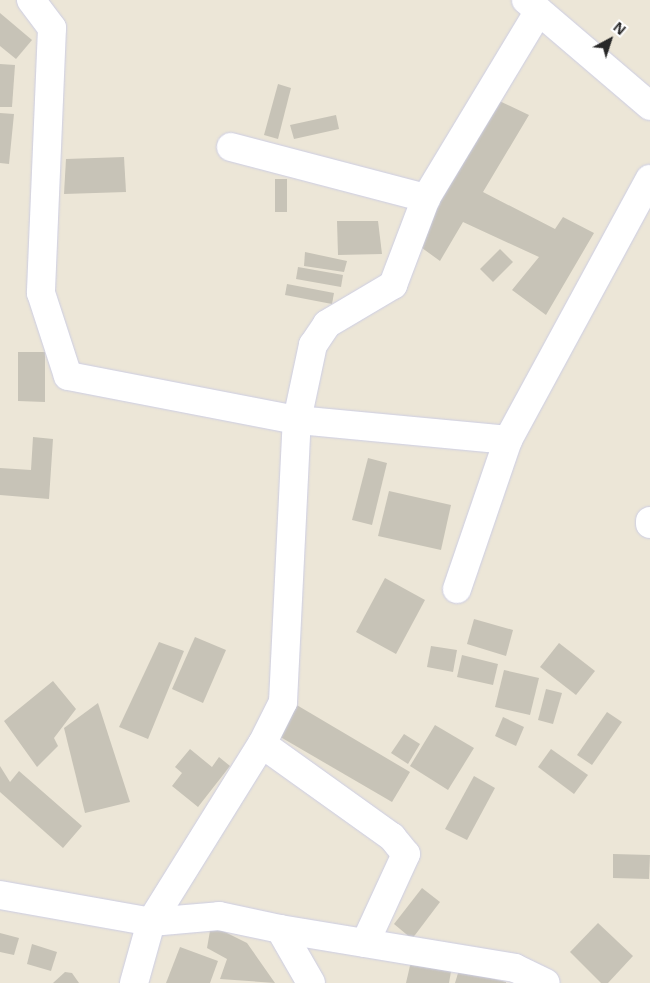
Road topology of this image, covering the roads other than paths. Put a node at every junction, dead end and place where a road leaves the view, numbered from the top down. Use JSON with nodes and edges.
{"nodes":[{"id":1,"x":31,"y":0,"type":"edge"},
{"id":2,"x":532,"y":5,"type":"edge"},
{"id":3,"x":650,"y":106,"type":"edge"},
{"id":4,"x":231,"y":147,"type":"dead end"},
{"id":5,"x":650,"y":179,"type":"edge"},
{"id":6,"x":426,"y":198,"type":"junction"},
{"id":7,"x":297,"y":420,"type":"junction"},
{"id":8,"x":508,"y":440,"type":"junction"},
{"id":9,"x":457,"y":589,"type":"dead end"},
{"id":10,"x":262,"y":744,"type":"junction"},
{"id":11,"x":0,"y":895,"type":"edge"},
{"id":12,"x":151,"y":922,"type":"junction"},
{"id":13,"x":280,"y":928,"type":"junction"},
{"id":14,"x":365,"y":943,"type":"junction"},
{"id":15,"x":134,"y":983,"type":"edge"},
{"id":16,"x":311,"y":983,"type":"edge"},
{"id":17,"x":546,"y":983,"type":"edge"}],
"edges":[{"from":1,"to":7,"type":"street"},
{"from":2,"to":3,"type":"street"},
{"from":2,"to":6,"type":"street"},
{"from":4,"to":6,"type":"street"},
{"from":5,"to":8,"type":"street"},
{"from":6,"to":7,"type":"street"},
{"from":7,"to":8,"type":"street"},
{"from":7,"to":10,"type":"street"},
{"from":8,"to":9,"type":"street"},
{"from":10,"to":12,"type":"street"},
{"from":10,"to":14,"type":"street"},
{"from":11,"to":12,"type":"street"},
{"from":12,"to":13,"type":"street"},
{"from":12,"to":15,"type":"street"},
{"from":13,"to":14,"type":"street"},
{"from":13,"to":16,"type":"street"},
{"from":14,"to":17,"type":"street"}]}
